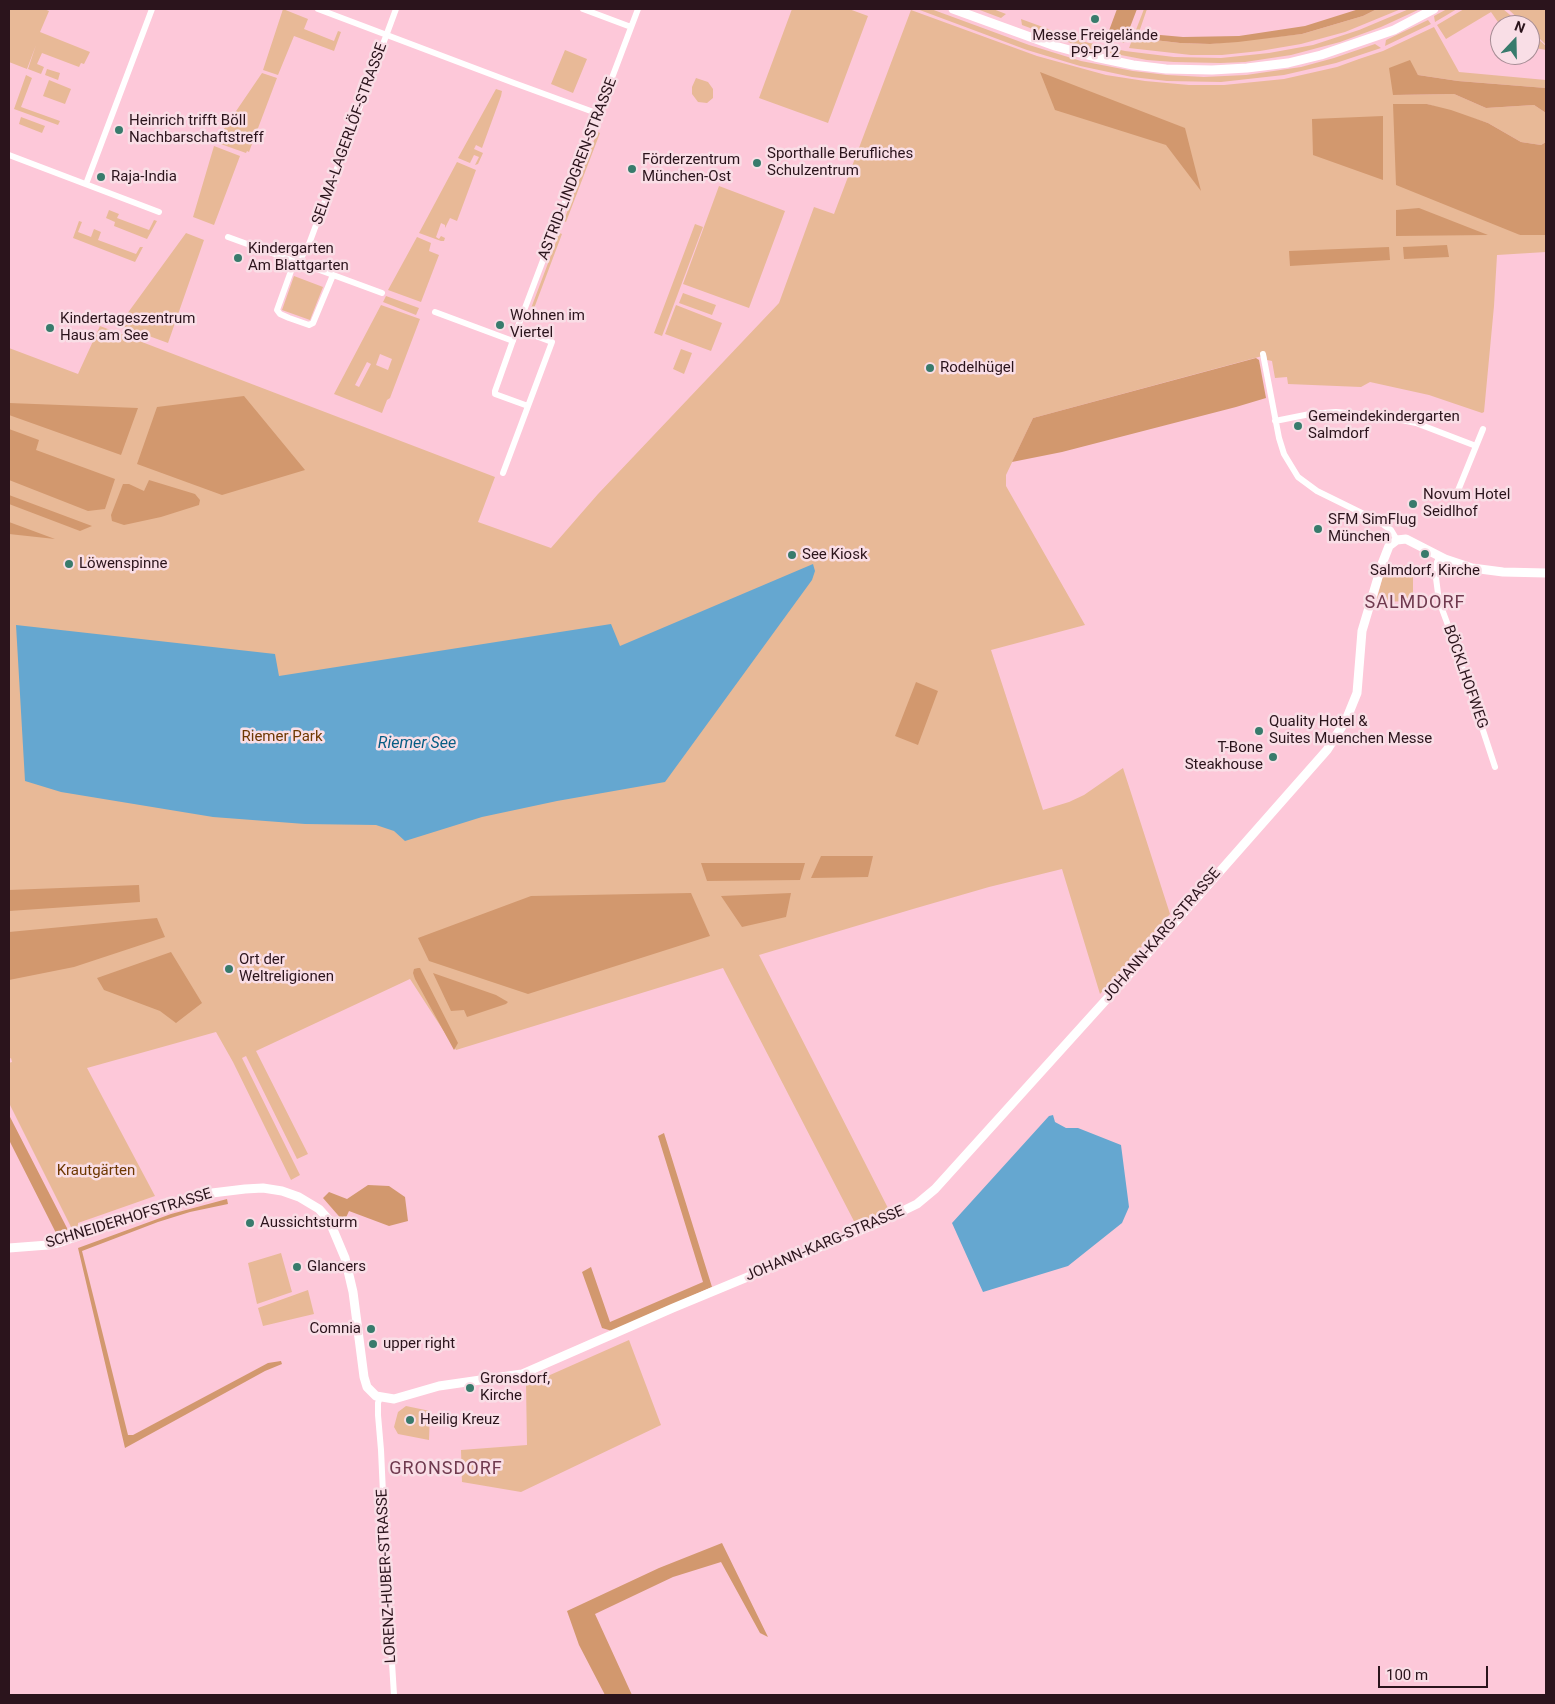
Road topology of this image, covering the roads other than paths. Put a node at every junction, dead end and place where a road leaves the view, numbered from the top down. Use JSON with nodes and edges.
{"nodes":[{"id":1,"x":152,"y":9,"type":"edge"},
{"id":2,"x":318,"y":9,"type":"edge"},
{"id":3,"x":396,"y":9,"type":"edge"},
{"id":4,"x":583,"y":9,"type":"edge"},
{"id":5,"x":638,"y":9,"type":"edge"},
{"id":6,"x":953,"y":9,"type":"edge"},
{"id":7,"x":1434,"y":9,"type":"edge"},
{"id":8,"x":631,"y":26,"type":"junction"},
{"id":9,"x":386,"y":35,"type":"junction"},
{"id":10,"x":598,"y":114,"type":"junction"},
{"id":11,"x":9,"y":155,"type":"edge"},
{"id":12,"x":86,"y":184,"type":"junction"},
{"id":13,"x":159,"y":212,"type":"dead end"},
{"id":14,"x":228,"y":237,"type":"dead end"},
{"id":15,"x":298,"y":259,"type":"junction"},
{"id":16,"x":333,"y":275,"type":"junction"},
{"id":17,"x":382,"y":293,"type":"dead end"},
{"id":18,"x":435,"y":312,"type":"dead end"},
{"id":19,"x":517,"y":329,"type":"junction"},
{"id":20,"x":512,"y":341,"type":"junction"},
{"id":21,"x":1263,"y":354,"type":"dead end"},
{"id":22,"x":528,"y":406,"type":"junction"},
{"id":23,"x":1276,"y":421,"type":"junction"},
{"id":24,"x":1483,"y":429,"type":"dead end"},
{"id":25,"x":1476,"y":446,"type":"junction"},
{"id":26,"x":503,"y":473,"type":"dead end"},
{"id":27,"x":1457,"y":492,"type":"dead end"},
{"id":28,"x":1397,"y":540,"type":"junction"},
{"id":29,"x":1440,"y":556,"type":"junction"},
{"id":30,"x":1546,"y":573,"type":"edge"},
{"id":31,"x":1495,"y":768,"type":"dead end"},
{"id":32,"x":9,"y":1248,"type":"edge"},
{"id":33,"x":380,"y":1398,"type":"junction"},
{"id":34,"x":394,"y":1695,"type":"edge"}],
"edges":[{"from":1,"to":12,"type":"street"},
{"from":2,"to":9,"type":"street"},
{"from":3,"to":9,"type":"street","name":"SELMA-LAGERLÖF-STRASSE"},
{"from":4,"to":8,"type":"street"},
{"from":5,"to":8,"type":"street","name":"ASTRID-LINDGREN-STRASSE"},
{"from":6,"to":7,"type":"street"},
{"from":8,"to":10,"type":"street","name":"ASTRID-LINDGREN-STRASSE"},
{"from":9,"to":10,"type":"street"},
{"from":9,"to":15,"type":"street","name":"SELMA-LAGERLÖF-STRASSE"},
{"from":10,"to":19,"type":"street","name":"ASTRID-LINDGREN-STRASSE"},
{"from":11,"to":12,"type":"street"},
{"from":12,"to":13,"type":"street"},
{"from":14,"to":15,"type":"street"},
{"from":15,"to":16,"type":"street"},
{"from":15,"to":16,"type":"street","name":"SELMA-LAGERLÖF-STRASSE"},
{"from":16,"to":17,"type":"street"},
{"from":18,"to":20,"type":"street"},
{"from":19,"to":20,"type":"street","name":"ASTRID-LINDGREN-STRASSE"},
{"from":19,"to":22,"type":"street"},
{"from":20,"to":22,"type":"street","name":"ASTRID-LINDGREN-STRASSE"},
{"from":21,"to":23,"type":"street"},
{"from":22,"to":26,"type":"street"},
{"from":23,"to":25,"type":"street"},
{"from":23,"to":28,"type":"street"},
{"from":24,"to":25,"type":"street"},
{"from":25,"to":27,"type":"street"},
{"from":28,"to":29,"type":"street"},
{"from":28,"to":33,"type":"street","name":"JOHANN-KARG-STRASSE"},
{"from":29,"to":30,"type":"street"},
{"from":29,"to":31,"type":"street","name":"BÖCKLHOFWEG"},
{"from":32,"to":33,"type":"street","name":"SCHNEIDERHOFSTRASSE"},
{"from":33,"to":34,"type":"street","name":"LORENZ-HUBER-STRASSE"}]}
